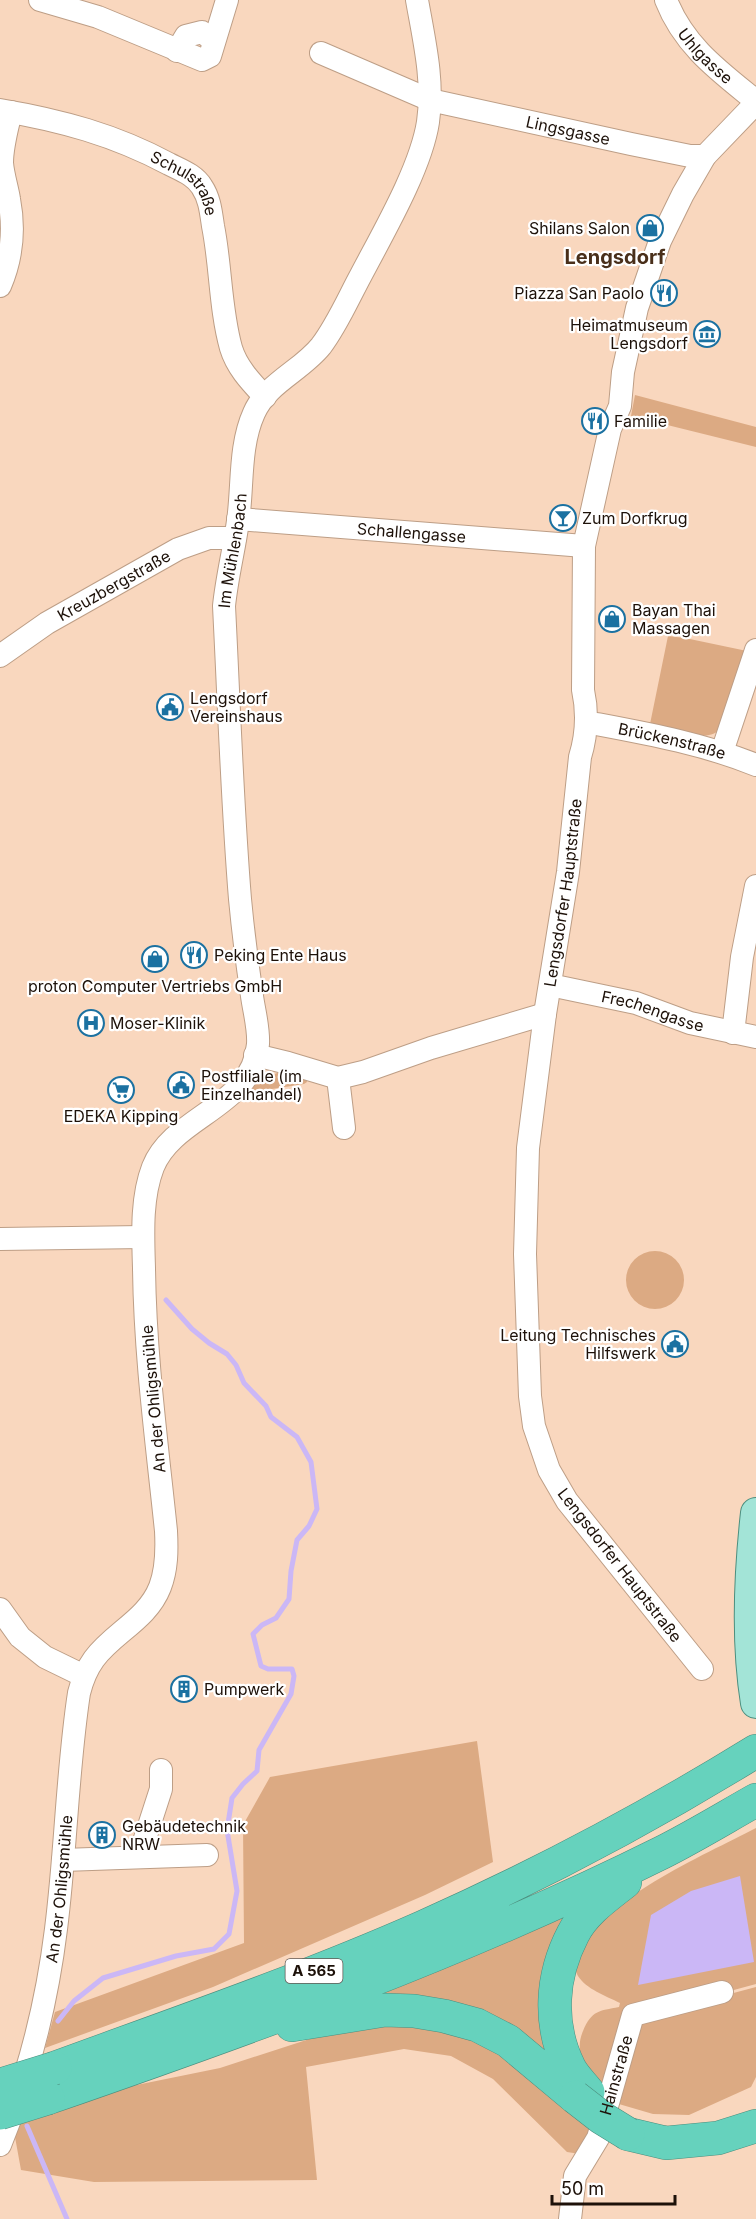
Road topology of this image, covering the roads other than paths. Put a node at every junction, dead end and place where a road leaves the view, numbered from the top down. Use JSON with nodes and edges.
{"nodes":[{"id":1,"x":40,"y":0,"type":"edge"},
{"id":2,"x":227,"y":0,"type":"edge"},
{"id":3,"x":417,"y":0,"type":"edge"},
{"id":4,"x":666,"y":0,"type":"edge"},
{"id":5,"x":321,"y":53,"type":"dead end"},
{"id":6,"x":430,"y":100,"type":"junction"},
{"id":7,"x":756,"y":102,"type":"edge"},
{"id":8,"x":5,"y":111,"type":"edge"},
{"id":9,"x":705,"y":156,"type":"junction"},
{"id":10,"x":0,"y":286,"type":"edge"},
{"id":11,"x":265,"y":397,"type":"junction"},
{"id":12,"x":237,"y":528,"type":"junction"},
{"id":13,"x":584,"y":546,"type":"junction"},
{"id":14,"x":756,"y":650,"type":"edge"},
{"id":15,"x":0,"y":656,"type":"edge"},
{"id":16,"x":586,"y":722,"type":"junction"},
{"id":17,"x":722,"y":752,"type":"junction"},
{"id":18,"x":756,"y":765,"type":"edge"},
{"id":19,"x":756,"y":886,"type":"edge"},
{"id":20,"x":550,"y":985,"type":"junction"},
{"id":21,"x":545,"y":1014,"type":"junction"},
{"id":22,"x":733,"y":1033,"type":"junction"},
{"id":23,"x":756,"y":1037,"type":"edge"},
{"id":24,"x":255,"y":1055,"type":"junction"},
{"id":25,"x":338,"y":1078,"type":"junction"},
{"id":26,"x":344,"y":1128,"type":"dead end"},
{"id":27,"x":143,"y":1237,"type":"junction"},
{"id":28,"x":0,"y":1239,"type":"edge"},
{"id":29,"x":756,"y":1514,"type":"edge"},
{"id":30,"x":0,"y":1610,"type":"edge"},
{"id":31,"x":702,"y":1669,"type":"dead end"},
{"id":32,"x":84,"y":1676,"type":"junction"},
{"id":33,"x":755,"y":1699,"type":"edge"},
{"id":34,"x":756,"y":1751,"type":"edge"},
{"id":35,"x":161,"y":1770,"type":"dead end"},
{"id":36,"x":756,"y":1800,"type":"edge"},
{"id":37,"x":662,"y":1852,"type":"junction"},
{"id":38,"x":207,"y":1855,"type":"dead end"},
{"id":39,"x":139,"y":1857,"type":"junction"},
{"id":40,"x":63,"y":1860,"type":"junction"},
{"id":41,"x":722,"y":1992,"type":"dead end"},
{"id":42,"x":225,"y":2036,"type":"junction"},
{"id":43,"x":45,"y":2074,"type":"junction"},
{"id":44,"x":0,"y":2085,"type":"edge"},
{"id":45,"x":582,"y":2094,"type":"junction"},
{"id":46,"x":756,"y":2110,"type":"edge"},
{"id":47,"x":0,"y":2113,"type":"edge"},
{"id":48,"x":756,"y":2126,"type":"edge"},
{"id":49,"x":629,"y":2127,"type":"junction"},
{"id":50,"x":0,"y":2145,"type":"edge"},
{"id":51,"x":570,"y":2219,"type":"edge"}],
"edges":[{"from":1,"to":2,"type":"street"},
{"from":3,"to":6,"type":"street","name":"Im Mühlenbach"},
{"from":4,"to":7,"type":"street","name":"Uhlgasse"},
{"from":5,"to":6,"type":"street"},
{"from":6,"to":9,"type":"street","name":"Lingsgasse"},
{"from":6,"to":11,"type":"street","name":"Im Mühlenbach"},
{"from":7,"to":9,"type":"street","name":"Lengsdorfer Hauptstraße"},
{"from":8,"to":10,"type":"street"},
{"from":8,"to":11,"type":"street","name":"Schulstraße"},
{"from":9,"to":13,"type":"street","name":"Lengsdorfer Hauptstraße"},
{"from":11,"to":12,"type":"street","name":"Im Mühlenbach"},
{"from":12,"to":13,"type":"street","name":"Schallengasse"},
{"from":12,"to":15,"type":"street","name":"Kreuzbergstraße"},
{"from":12,"to":24,"type":"street","name":"Im Mühlenbach"},
{"from":13,"to":16,"type":"street","name":"Lengsdorfer Hauptstraße"},
{"from":14,"to":17,"type":"street"},
{"from":16,"to":17,"type":"street","name":"Brückenstraße"},
{"from":16,"to":20,"type":"street","name":"Lengsdorfer Hauptstraße"},
{"from":17,"to":18,"type":"street","name":"Brückenstraße"},
{"from":19,"to":22,"type":"street"},
{"from":20,"to":21,"type":"street","name":"Lengsdorfer Hauptstraße"},
{"from":20,"to":22,"type":"street","name":"Frechengasse"},
{"from":21,"to":25,"type":"street"},
{"from":21,"to":31,"type":"street","name":"Lengsdorfer Hauptstraße"},
{"from":22,"to":23,"type":"street","name":"Frechengasse"},
{"from":24,"to":25,"type":"street"},
{"from":24,"to":27,"type":"street","name":"An der Ohligsmühle"},
{"from":25,"to":26,"type":"street"},
{"from":27,"to":28,"type":"street"},
{"from":27,"to":32,"type":"street","name":"An der Ohligsmühle"},
{"from":29,"to":33,"type":"main road"},
{"from":30,"to":32,"type":"street"},
{"from":32,"to":40,"type":"street","name":"An der Ohligsmühle"},
{"from":34,"to":43,"type":"highway","number":"A 565"},
{"from":35,"to":39,"type":"street"},
{"from":36,"to":37,"type":"highway","number":"A 565"},
{"from":37,"to":42,"type":"highway","number":"A 565"},
{"from":37,"to":45,"type":"highway"},
{"from":38,"to":39,"type":"street"},
{"from":39,"to":40,"type":"street"},
{"from":40,"to":43,"type":"street","name":"An der Ohligsmühle"},
{"from":41,"to":51,"type":"street","name":"Hainstraße"},
{"from":42,"to":43,"type":"highway","number":"A 565"},
{"from":42,"to":45,"type":"highway"},
{"from":43,"to":44,"type":"highway","number":"A 565","bridge":true},
{"from":43,"to":47,"type":"highway","number":"A 565","bridge":true},
{"from":43,"to":50,"type":"street","name":"An der Ohligsmühle"},
{"from":45,"to":49,"type":"highway","bridge":true},
{"from":46,"to":49,"type":"highway"},
{"from":48,"to":49,"type":"highway"}]}
